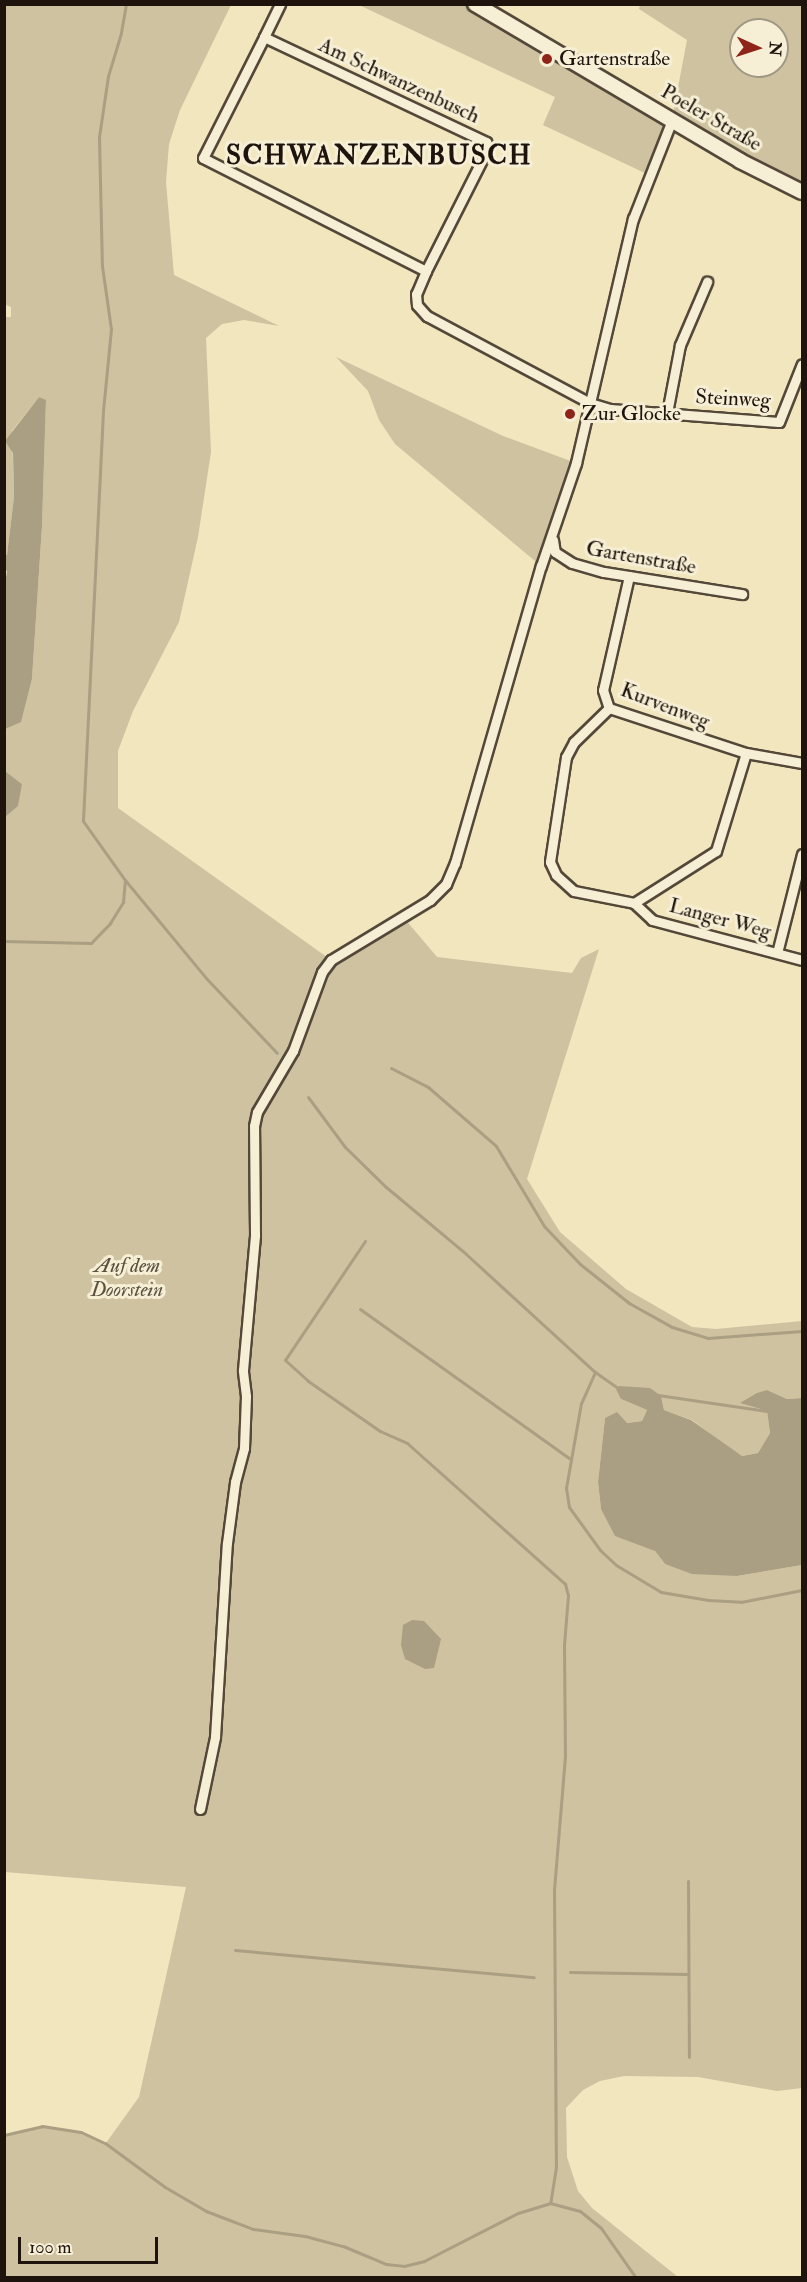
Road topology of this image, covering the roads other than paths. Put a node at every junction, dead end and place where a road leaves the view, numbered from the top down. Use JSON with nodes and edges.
{"nodes":[{"id":1,"x":280,"y":4,"type":"edge"},
{"id":2,"x":475,"y":4,"type":"edge"},
{"id":3,"x":264,"y":37,"type":"junction"},
{"id":4,"x":672,"y":120,"type":"junction"},
{"id":5,"x":802,"y":192,"type":"edge"},
{"id":6,"x":426,"y":271,"type":"junction"},
{"id":7,"x":707,"y":282,"type":"dead end"},
{"id":8,"x":802,"y":364,"type":"edge"},
{"id":9,"x":590,"y":402,"type":"junction"},
{"id":10,"x":667,"y":413,"type":"junction"},
{"id":11,"x":552,"y":537,"type":"junction"},
{"id":12,"x":629,"y":576,"type":"junction"},
{"id":13,"x":742,"y":594,"type":"dead end"},
{"id":14,"x":609,"y":708,"type":"junction"},
{"id":15,"x":746,"y":753,"type":"junction"},
{"id":16,"x":802,"y":763,"type":"edge"},
{"id":17,"x":802,"y":854,"type":"edge"},
{"id":18,"x":634,"y":903,"type":"junction"},
{"id":19,"x":777,"y":953,"type":"junction"},
{"id":20,"x":802,"y":960,"type":"edge"},
{"id":21,"x":200,"y":1809,"type":"dead end"}],
"edges":[{"from":1,"to":3,"type":"street"},
{"from":2,"to":4,"type":"main road","name":"Poeler Straße"},
{"from":3,"to":6,"type":"street"},
{"from":3,"to":6,"type":"street","name":"Am Schwanzenbusch"},
{"from":4,"to":5,"type":"main road","name":"Poeler Straße"},
{"from":4,"to":9,"type":"street"},
{"from":6,"to":9,"type":"street","name":"Am Schwanzenbusch"},
{"from":7,"to":10,"type":"street"},
{"from":8,"to":10,"type":"street","name":"Steinweg"},
{"from":9,"to":10,"type":"street","name":"Steinweg"},
{"from":9,"to":11,"type":"street"},
{"from":11,"to":12,"type":"street","name":"Gartenstraße"},
{"from":11,"to":21,"type":"street"},
{"from":12,"to":13,"type":"street","name":"Gartenstraße"},
{"from":12,"to":14,"type":"street","name":"Kurvenweg"},
{"from":14,"to":15,"type":"street","name":"Kurvenweg"},
{"from":14,"to":18,"type":"street","name":"Langer Weg"},
{"from":15,"to":16,"type":"street","name":"Kurvenweg"},
{"from":15,"to":18,"type":"street","name":"Langer Weg"},
{"from":17,"to":19,"type":"street"},
{"from":18,"to":19,"type":"street","name":"Langer Weg"},
{"from":19,"to":20,"type":"street","name":"Langer Weg"}]}
